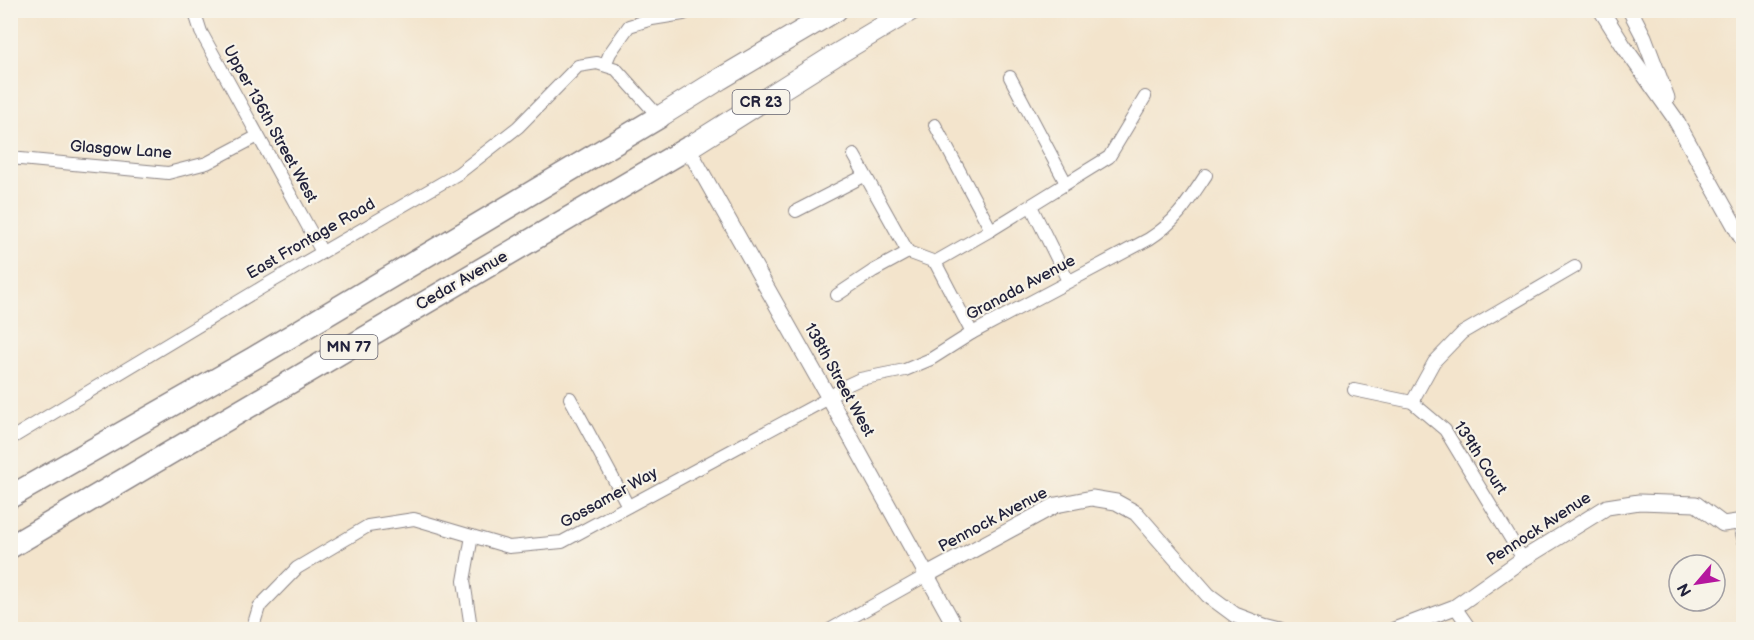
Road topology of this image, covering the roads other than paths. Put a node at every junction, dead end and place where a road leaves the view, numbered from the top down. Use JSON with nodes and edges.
{"nodes":[{"id":1,"x":194,"y":10,"type":"edge"},
{"id":2,"x":692,"y":10,"type":"edge"},
{"id":3,"x":837,"y":10,"type":"edge"},
{"id":4,"x":912,"y":10,"type":"edge"},
{"id":5,"x":1601,"y":10,"type":"edge"},
{"id":6,"x":1630,"y":10,"type":"edge"},
{"id":7,"x":610,"y":67,"type":"junction"},
{"id":8,"x":1010,"y":77,"type":"dead end"},
{"id":9,"x":1145,"y":97,"type":"dead end"},
{"id":10,"x":659,"y":117,"type":"junction"},
{"id":11,"x":1674,"y":117,"type":"junction"},
{"id":12,"x":935,"y":125,"type":"dead end"},
{"id":13,"x":258,"y":136,"type":"junction"},
{"id":14,"x":688,"y":148,"type":"junction"},
{"id":15,"x":854,"y":155,"type":"dead end"},
{"id":16,"x":10,"y":158,"type":"edge"},
{"id":17,"x":1206,"y":175,"type":"dead end"},
{"id":18,"x":864,"y":176,"type":"junction"},
{"id":19,"x":1066,"y":183,"type":"junction"},
{"id":20,"x":1031,"y":206,"type":"junction"},
{"id":21,"x":796,"y":211,"type":"dead end"},
{"id":22,"x":991,"y":230,"type":"junction"},
{"id":23,"x":1743,"y":242,"type":"edge"},
{"id":24,"x":322,"y":252,"type":"junction"},
{"id":25,"x":908,"y":252,"type":"junction"},
{"id":26,"x":935,"y":262,"type":"junction"},
{"id":27,"x":1575,"y":267,"type":"dead end"},
{"id":28,"x":1068,"y":281,"type":"junction"},
{"id":29,"x":837,"y":295,"type":"dead end"},
{"id":30,"x":972,"y":333,"type":"junction"},
{"id":31,"x":1354,"y":390,"type":"dead end"},
{"id":32,"x":570,"y":398,"type":"dead end"},
{"id":33,"x":829,"y":398,"type":"junction"},
{"id":34,"x":1412,"y":402,"type":"junction"},
{"id":35,"x":10,"y":440,"type":"edge"},
{"id":36,"x":10,"y":497,"type":"edge"},
{"id":37,"x":628,"y":506,"type":"junction"},
{"id":38,"x":1741,"y":522,"type":"edge"},
{"id":39,"x":472,"y":536,"type":"junction"},
{"id":40,"x":1743,"y":541,"type":"edge"},
{"id":41,"x":10,"y":547,"type":"edge"},
{"id":42,"x":1523,"y":558,"type":"junction"},
{"id":43,"x":927,"y":576,"type":"junction"},
{"id":44,"x":1455,"y":607,"type":"junction"},
{"id":45,"x":831,"y":629,"type":"edge"},
{"id":46,"x":252,"y":630,"type":"edge"},
{"id":47,"x":474,"y":630,"type":"edge"},
{"id":48,"x":957,"y":630,"type":"edge"},
{"id":49,"x":1280,"y":630,"type":"edge"},
{"id":50,"x":1394,"y":630,"type":"edge"},
{"id":51,"x":1471,"y":630,"type":"edge"}],
"edges":[{"from":1,"to":13,"type":"street","name":"Upper 136th Street West"},
{"from":2,"to":7,"type":"street"},
{"from":3,"to":10,"type":"highway","number":"CR 23"},
{"from":4,"to":14,"type":"highway","name":"Cedar Avenue","number":"CR 23"},
{"from":5,"to":11,"type":"street"},
{"from":6,"to":11,"type":"street"},
{"from":7,"to":10,"type":"street"},
{"from":7,"to":24,"type":"street","name":"East Frontage Road"},
{"from":8,"to":19,"type":"street"},
{"from":9,"to":19,"type":"street"},
{"from":10,"to":36,"type":"highway","number":"MN 77"},
{"from":11,"to":23,"type":"street"},
{"from":12,"to":22,"type":"street"},
{"from":13,"to":16,"type":"street","name":"Glasgow Lane"},
{"from":13,"to":24,"type":"street","name":"Upper 136th Street West"},
{"from":14,"to":33,"type":"street","name":"138th Street West"},
{"from":14,"to":41,"type":"highway","name":"Cedar Avenue","number":"MN 77"},
{"from":15,"to":18,"type":"street"},
{"from":17,"to":28,"type":"street","name":"Granada Avenue"},
{"from":18,"to":21,"type":"street"},
{"from":18,"to":25,"type":"street"},
{"from":19,"to":20,"type":"street"},
{"from":20,"to":22,"type":"street"},
{"from":20,"to":28,"type":"street"},
{"from":22,"to":26,"type":"street"},
{"from":24,"to":35,"type":"street","name":"East Frontage Road"},
{"from":25,"to":26,"type":"street"},
{"from":25,"to":29,"type":"street"},
{"from":26,"to":30,"type":"street"},
{"from":27,"to":34,"type":"street"},
{"from":28,"to":30,"type":"street","name":"Granada Avenue"},
{"from":30,"to":33,"type":"street","name":"Granada Avenue"},
{"from":31,"to":34,"type":"street","name":"139th Court"},
{"from":32,"to":37,"type":"street"},
{"from":33,"to":37,"type":"street","name":"Gossamer Way"},
{"from":33,"to":43,"type":"street","name":"138th Street West"},
{"from":34,"to":42,"type":"street","name":"139th Court"},
{"from":37,"to":39,"type":"street","name":"Gossamer Way"},
{"from":38,"to":40,"type":"street"},
{"from":38,"to":42,"type":"street","name":"Pennock Avenue"},
{"from":39,"to":46,"type":"street","name":"Gossamer Way"},
{"from":39,"to":47,"type":"street"},
{"from":42,"to":44,"type":"street","name":"Pennock Avenue"},
{"from":43,"to":45,"type":"street"},
{"from":43,"to":48,"type":"street","name":"138th Street West"},
{"from":43,"to":49,"type":"street","name":"Pennock Avenue"},
{"from":44,"to":50,"type":"street","name":"Pennock Avenue"},
{"from":44,"to":51,"type":"street"}]}
